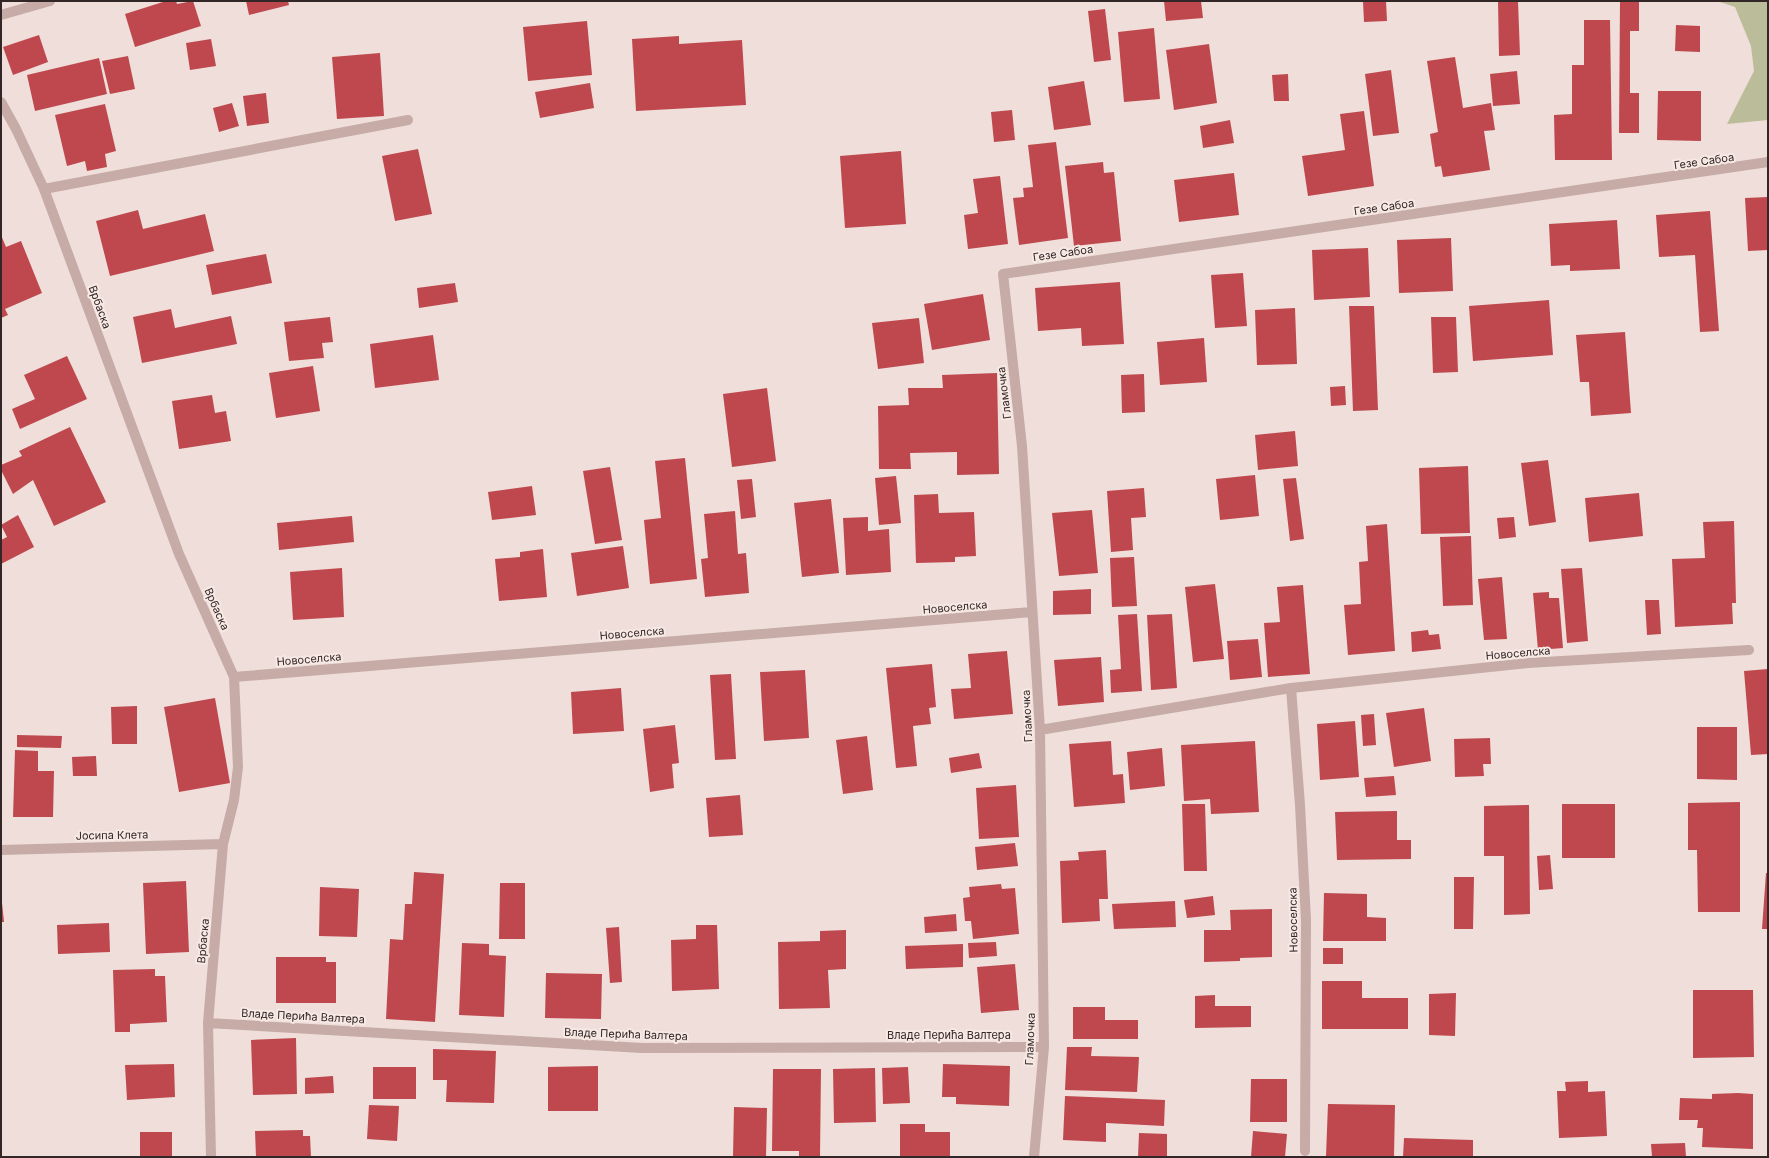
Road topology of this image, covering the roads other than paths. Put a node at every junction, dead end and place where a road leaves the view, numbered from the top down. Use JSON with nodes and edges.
{"nodes":[{"id":1,"x":50,"y":1,"type":"edge"},
{"id":2,"x":1,"y":15,"type":"edge"},
{"id":3,"x":1,"y":102,"type":"edge"},
{"id":4,"x":408,"y":120,"type":"dead end"},
{"id":5,"x":1768,"y":162,"type":"edge"},
{"id":6,"x":44,"y":189,"type":"junction"},
{"id":7,"x":1003,"y":274,"type":"joint"},
{"id":8,"x":1032,"y":612,"type":"junction"},
{"id":9,"x":1749,"y":650,"type":"dead end"},
{"id":10,"x":234,"y":678,"type":"junction"},
{"id":11,"x":1291,"y":688,"type":"junction"},
{"id":12,"x":1040,"y":730,"type":"junction"},
{"id":13,"x":223,"y":844,"type":"junction"},
{"id":14,"x":1,"y":850,"type":"edge"},
{"id":15,"x":208,"y":1023,"type":"junction"},
{"id":16,"x":1044,"y":1047,"type":"junction"},
{"id":17,"x":1305,"y":1152,"type":"dead end"},
{"id":18,"x":211,"y":1157,"type":"edge"},
{"id":19,"x":1034,"y":1157,"type":"edge"}],
"edges":[{"from":1,"to":2,"type":"street"},
{"from":3,"to":6,"type":"street","name":"Врбаска"},
{"from":4,"to":6,"type":"street"},
{"from":5,"to":7,"type":"street","name":"Гезе Сабоа"},
{"from":6,"to":10,"type":"street","name":"Врбаска"},
{"from":7,"to":8,"type":"street","name":"Гламочка"},
{"from":8,"to":10,"type":"street","name":"Новоселска"},
{"from":8,"to":12,"type":"street","name":"Гламочка"},
{"from":9,"to":11,"type":"street","name":"Новоселска"},
{"from":10,"to":13,"type":"street","name":"Врбаска"},
{"from":11,"to":12,"type":"street","name":"Новоселска"},
{"from":11,"to":17,"type":"street","name":"Новоселска"},
{"from":12,"to":16,"type":"street","name":"Гламочка"},
{"from":13,"to":14,"type":"street","name":"Јосипа Клета"},
{"from":13,"to":15,"type":"street","name":"Врбаска"},
{"from":15,"to":16,"type":"street","name":"Владе Перића Валтера"},
{"from":15,"to":18,"type":"street","name":"Врбаска"},
{"from":16,"to":19,"type":"street","name":"Гламочка"}]}
